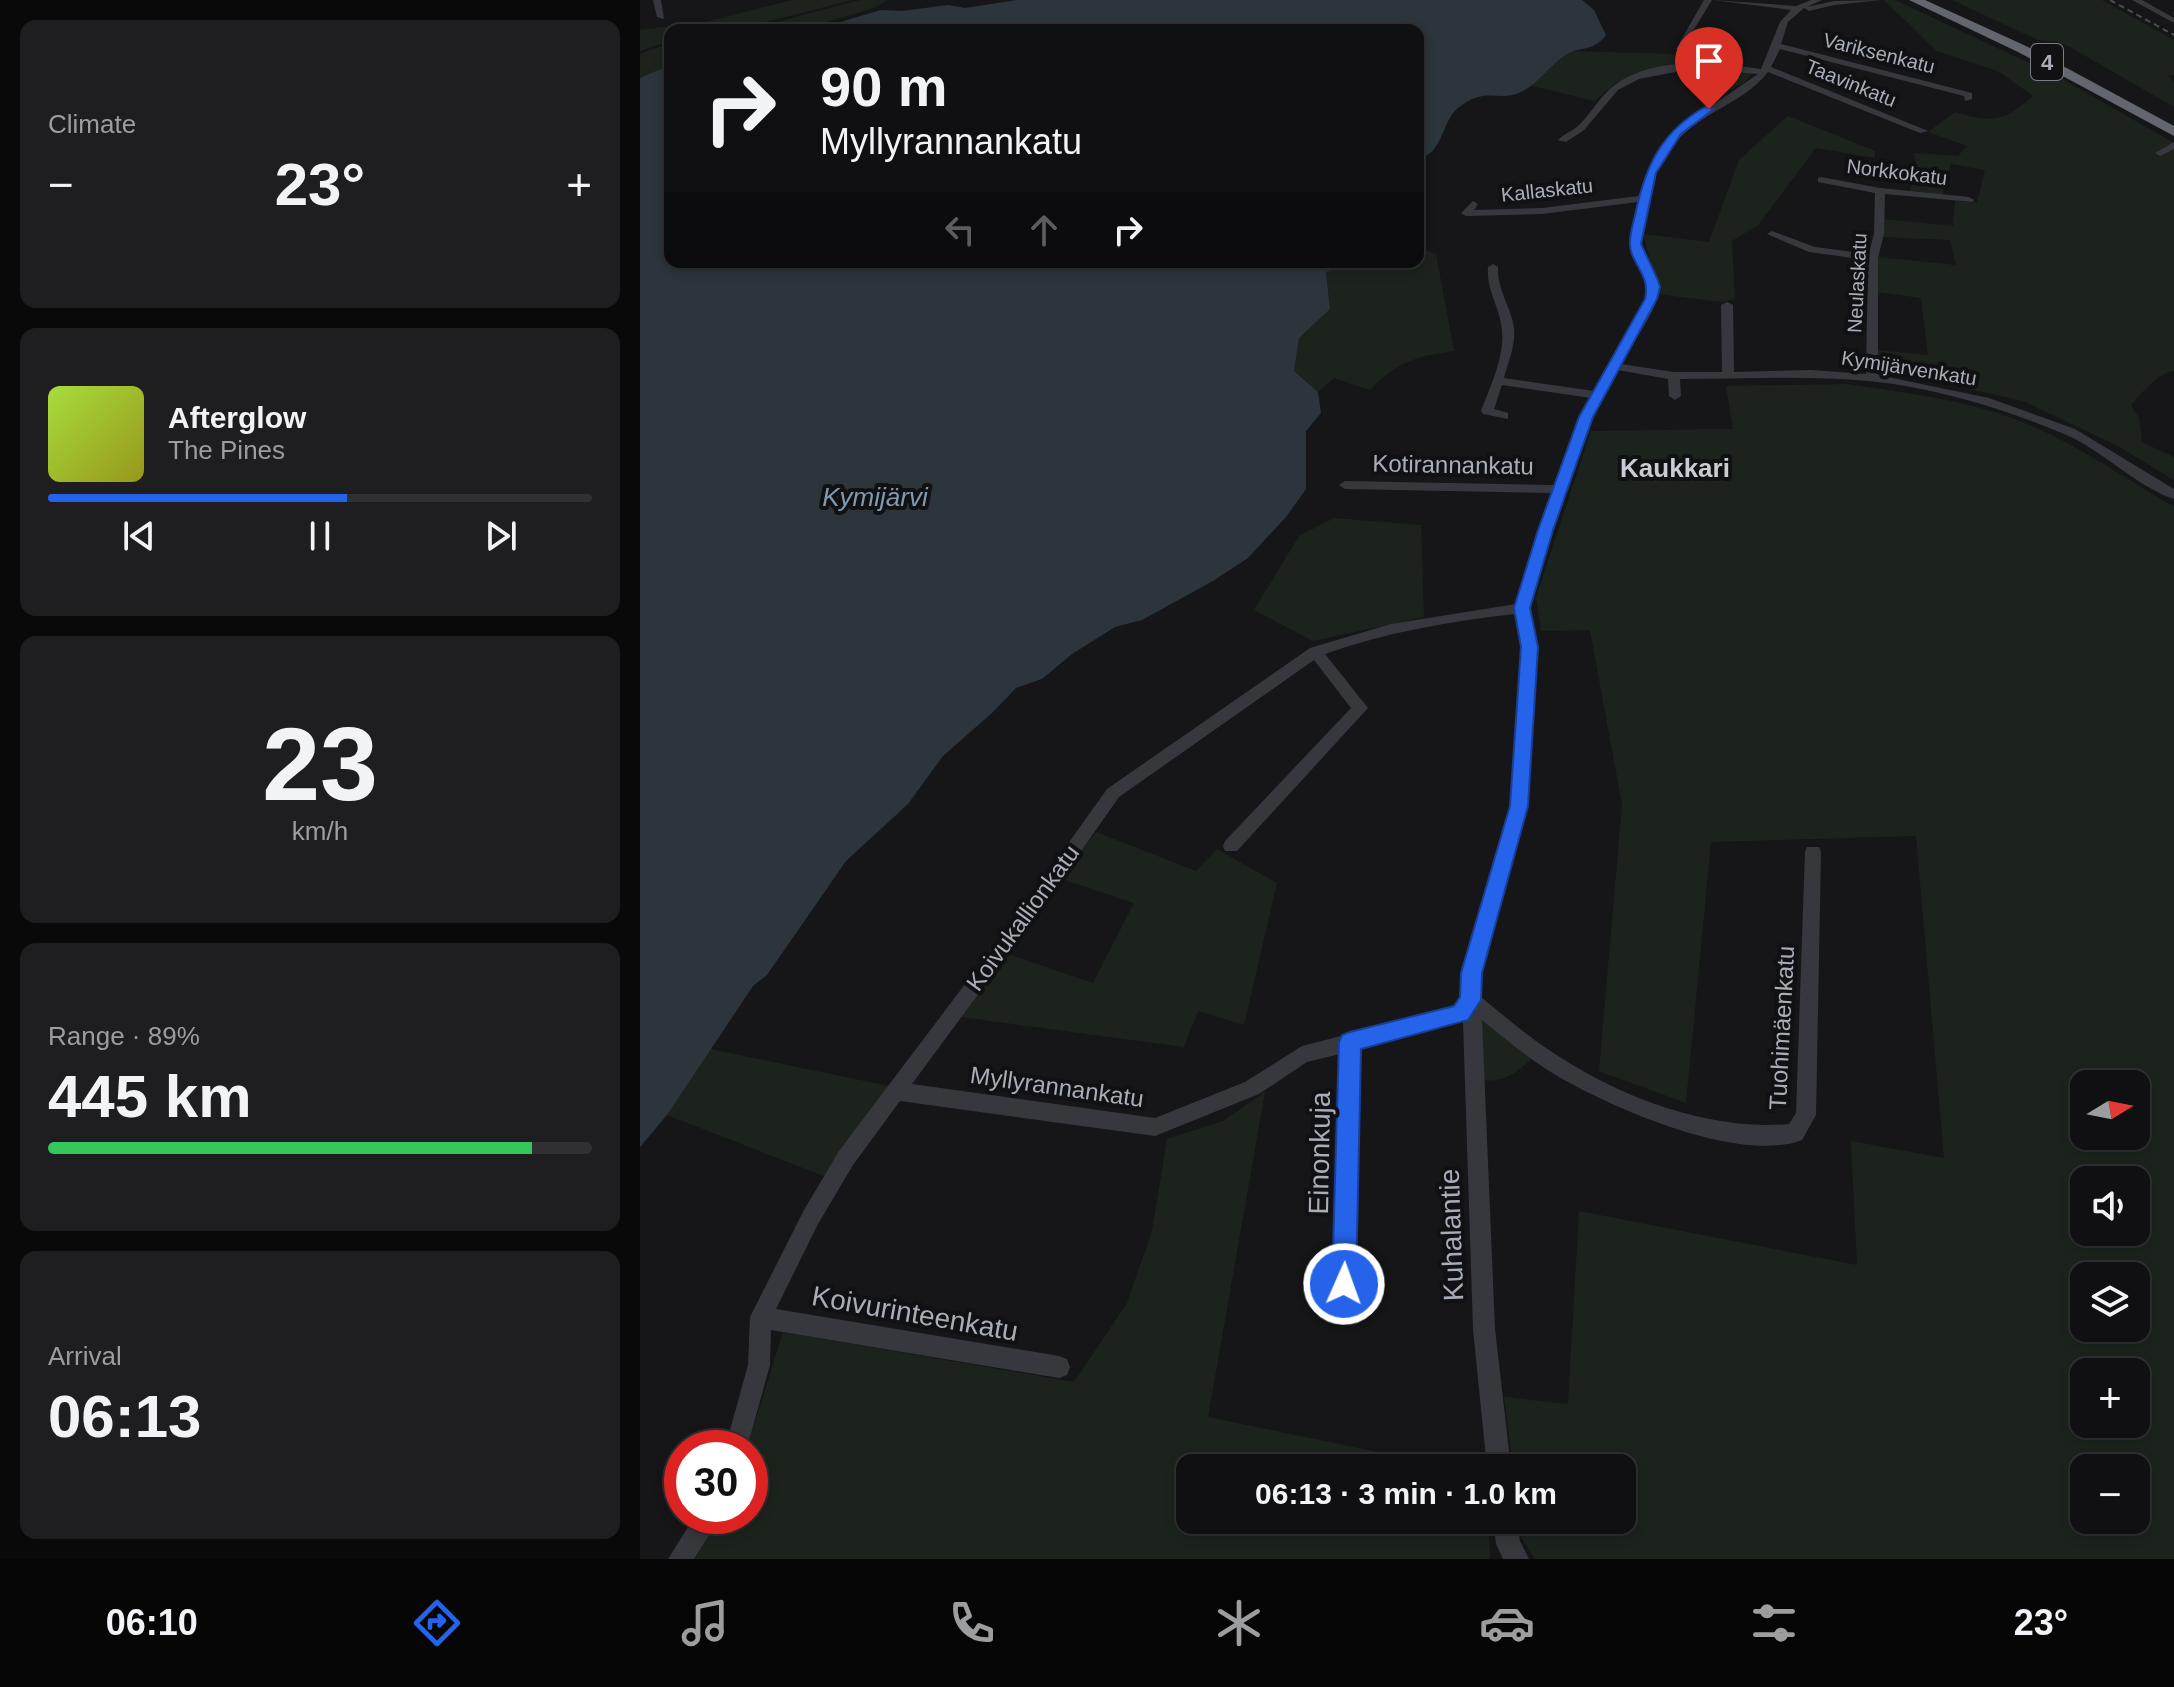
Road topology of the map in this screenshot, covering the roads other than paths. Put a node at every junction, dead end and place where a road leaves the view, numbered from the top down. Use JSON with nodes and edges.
{"nodes":[{"id":1,"x":657,"y":0,"type":"edge"},
{"id":2,"x":1708,"y":0,"type":"edge"},
{"id":3,"x":1717,"y":0,"type":"edge"},
{"id":4,"x":1818,"y":0,"type":"edge"},
{"id":5,"x":1878,"y":0,"type":"edge"},
{"id":6,"x":1915,"y":0,"type":"edge"},
{"id":7,"x":1935,"y":0,"type":"edge"},
{"id":8,"x":2136,"y":0,"type":"edge"},
{"id":9,"x":1797,"y":7,"type":"junction"},
{"id":10,"x":661,"y":17,"type":"dead end"},
{"id":11,"x":2174,"y":21,"type":"edge"},
{"id":12,"x":1775,"y":45,"type":"junction"},
{"id":13,"x":1679,"y":47,"type":"dead end"},
{"id":14,"x":1765,"y":70,"type":"junction"},
{"id":15,"x":1968,"y":99,"type":"dead end"},
{"id":16,"x":2174,"y":121,"type":"edge"},
{"id":17,"x":1923,"y":131,"type":"dead end"},
{"id":18,"x":2174,"y":132,"type":"edge"},
{"id":19,"x":1563,"y":140,"type":"dead end"},
{"id":20,"x":2174,"y":145,"type":"edge"},
{"id":21,"x":2160,"y":153,"type":"dead end"},
{"id":22,"x":1821,"y":180,"type":"dead end"},
{"id":23,"x":1880,"y":191,"type":"junction"},
{"id":24,"x":1644,"y":198,"type":"junction"},
{"id":25,"x":1969,"y":200,"type":"dead end"},
{"id":26,"x":1473,"y":204,"type":"dead end"},
{"id":27,"x":1772,"y":234,"type":"dead end"},
{"id":28,"x":1873,"y":258,"type":"junction"},
{"id":29,"x":1493,"y":267,"type":"dead end"},
{"id":30,"x":1727,"y":305,"type":"dead end"},
{"id":31,"x":1615,"y":366,"type":"junction"},
{"id":32,"x":1674,"y":376,"type":"junction"},
{"id":33,"x":1728,"y":376,"type":"junction"},
{"id":34,"x":1872,"y":378,"type":"junction"},
{"id":35,"x":1498,"y":381,"type":"junction"},
{"id":36,"x":1597,"y":395,"type":"junction"},
{"id":37,"x":1675,"y":396,"type":"dead end"},
{"id":38,"x":1504,"y":416,"type":"dead end"},
{"id":39,"x":1345,"y":485,"type":"dead end"},
{"id":40,"x":1561,"y":489,"type":"junction"},
{"id":41,"x":2174,"y":495,"type":"edge"},
{"id":42,"x":1522,"y":608,"type":"junction"},
{"id":43,"x":1315,"y":652,"type":"junction"},
{"id":44,"x":1231,"y":846,"type":"dead end"},
{"id":45,"x":1813,"y":852,"type":"dead end"},
{"id":46,"x":1471,"y":1000,"type":"junction"},
{"id":47,"x":1350,"y":1042,"type":"junction"},
{"id":48,"x":895,"y":1091,"type":"junction"},
{"id":49,"x":1343,"y":1314,"type":"dead end"},
{"id":50,"x":761,"y":1317,"type":"junction"},
{"id":51,"x":1059,"y":1367,"type":"dead end"},
{"id":52,"x":741,"y":1430,"type":"edge"},
{"id":53,"x":1497,"y":1454,"type":"edge"},
{"id":54,"x":697,"y":1534,"type":"edge"},
{"id":55,"x":680,"y":1559,"type":"edge"}],
"edges":[{"from":1,"to":10,"type":"street"},
{"from":2,"to":13,"type":"street"},
{"from":3,"to":9,"type":"street"},
{"from":4,"to":9,"type":"street"},
{"from":5,"to":9,"type":"street"},
{"from":6,"to":18,"type":"highway","number":"4"},
{"from":7,"to":16,"type":"highway","number":"4"},
{"from":8,"to":11,"type":"street"},
{"from":9,"to":12,"type":"street"},
{"from":12,"to":14,"type":"street"},
{"from":12,"to":15,"type":"street","name":"Variksenkatu"},
{"from":14,"to":17,"type":"street","name":"Taavinkatu"},
{"from":14,"to":19,"type":"street","name":"Taavinkatu"},
{"from":14,"to":24,"type":"street"},
{"from":20,"to":21,"type":"street"},
{"from":22,"to":23,"type":"street","name":"Norkkokatu"},
{"from":23,"to":25,"type":"street","name":"Norkkokatu"},
{"from":23,"to":28,"type":"street","name":"Neulaskatu"},
{"from":24,"to":26,"type":"street","name":"Kallaskatu"},
{"from":24,"to":31,"type":"street"},
{"from":27,"to":28,"type":"street"},
{"from":28,"to":34,"type":"street","name":"Neulaskatu"},
{"from":29,"to":35,"type":"street"},
{"from":30,"to":33,"type":"street"},
{"from":31,"to":32,"type":"street","name":"Kymijärvenkatu"},
{"from":31,"to":36,"type":"street"},
{"from":32,"to":33,"type":"street","name":"Kymijärvenkatu"},
{"from":32,"to":37,"type":"street"},
{"from":33,"to":34,"type":"street","name":"Kymijärvenkatu"},
{"from":34,"to":41,"type":"street","name":"Kymijärvenkatu"},
{"from":35,"to":36,"type":"street"},
{"from":35,"to":38,"type":"street"},
{"from":36,"to":40,"type":"street"},
{"from":39,"to":40,"type":"street","name":"Kotirannankatu"},
{"from":40,"to":42,"type":"street"},
{"from":42,"to":43,"type":"street","name":"Koivukallionkatu"},
{"from":42,"to":46,"type":"street","name":"Kuhalantie"},
{"from":43,"to":44,"type":"street"},
{"from":43,"to":48,"type":"street","name":"Koivukallionkatu"},
{"from":45,"to":46,"type":"street","name":"Tuohimäenkatu"},
{"from":46,"to":47,"type":"street","name":"Myllyrannankatu"},
{"from":46,"to":53,"type":"street","name":"Kuhalantie"},
{"from":47,"to":48,"type":"street","name":"Myllyrannankatu"},
{"from":47,"to":49,"type":"street","name":"Einonkuja"},
{"from":48,"to":50,"type":"street","name":"Koivukallionkatu"},
{"from":50,"to":51,"type":"street","name":"Koivurinteenkatu"},
{"from":50,"to":52,"type":"street","name":"Koivukallionkatu"},
{"from":54,"to":55,"type":"street"}]}
